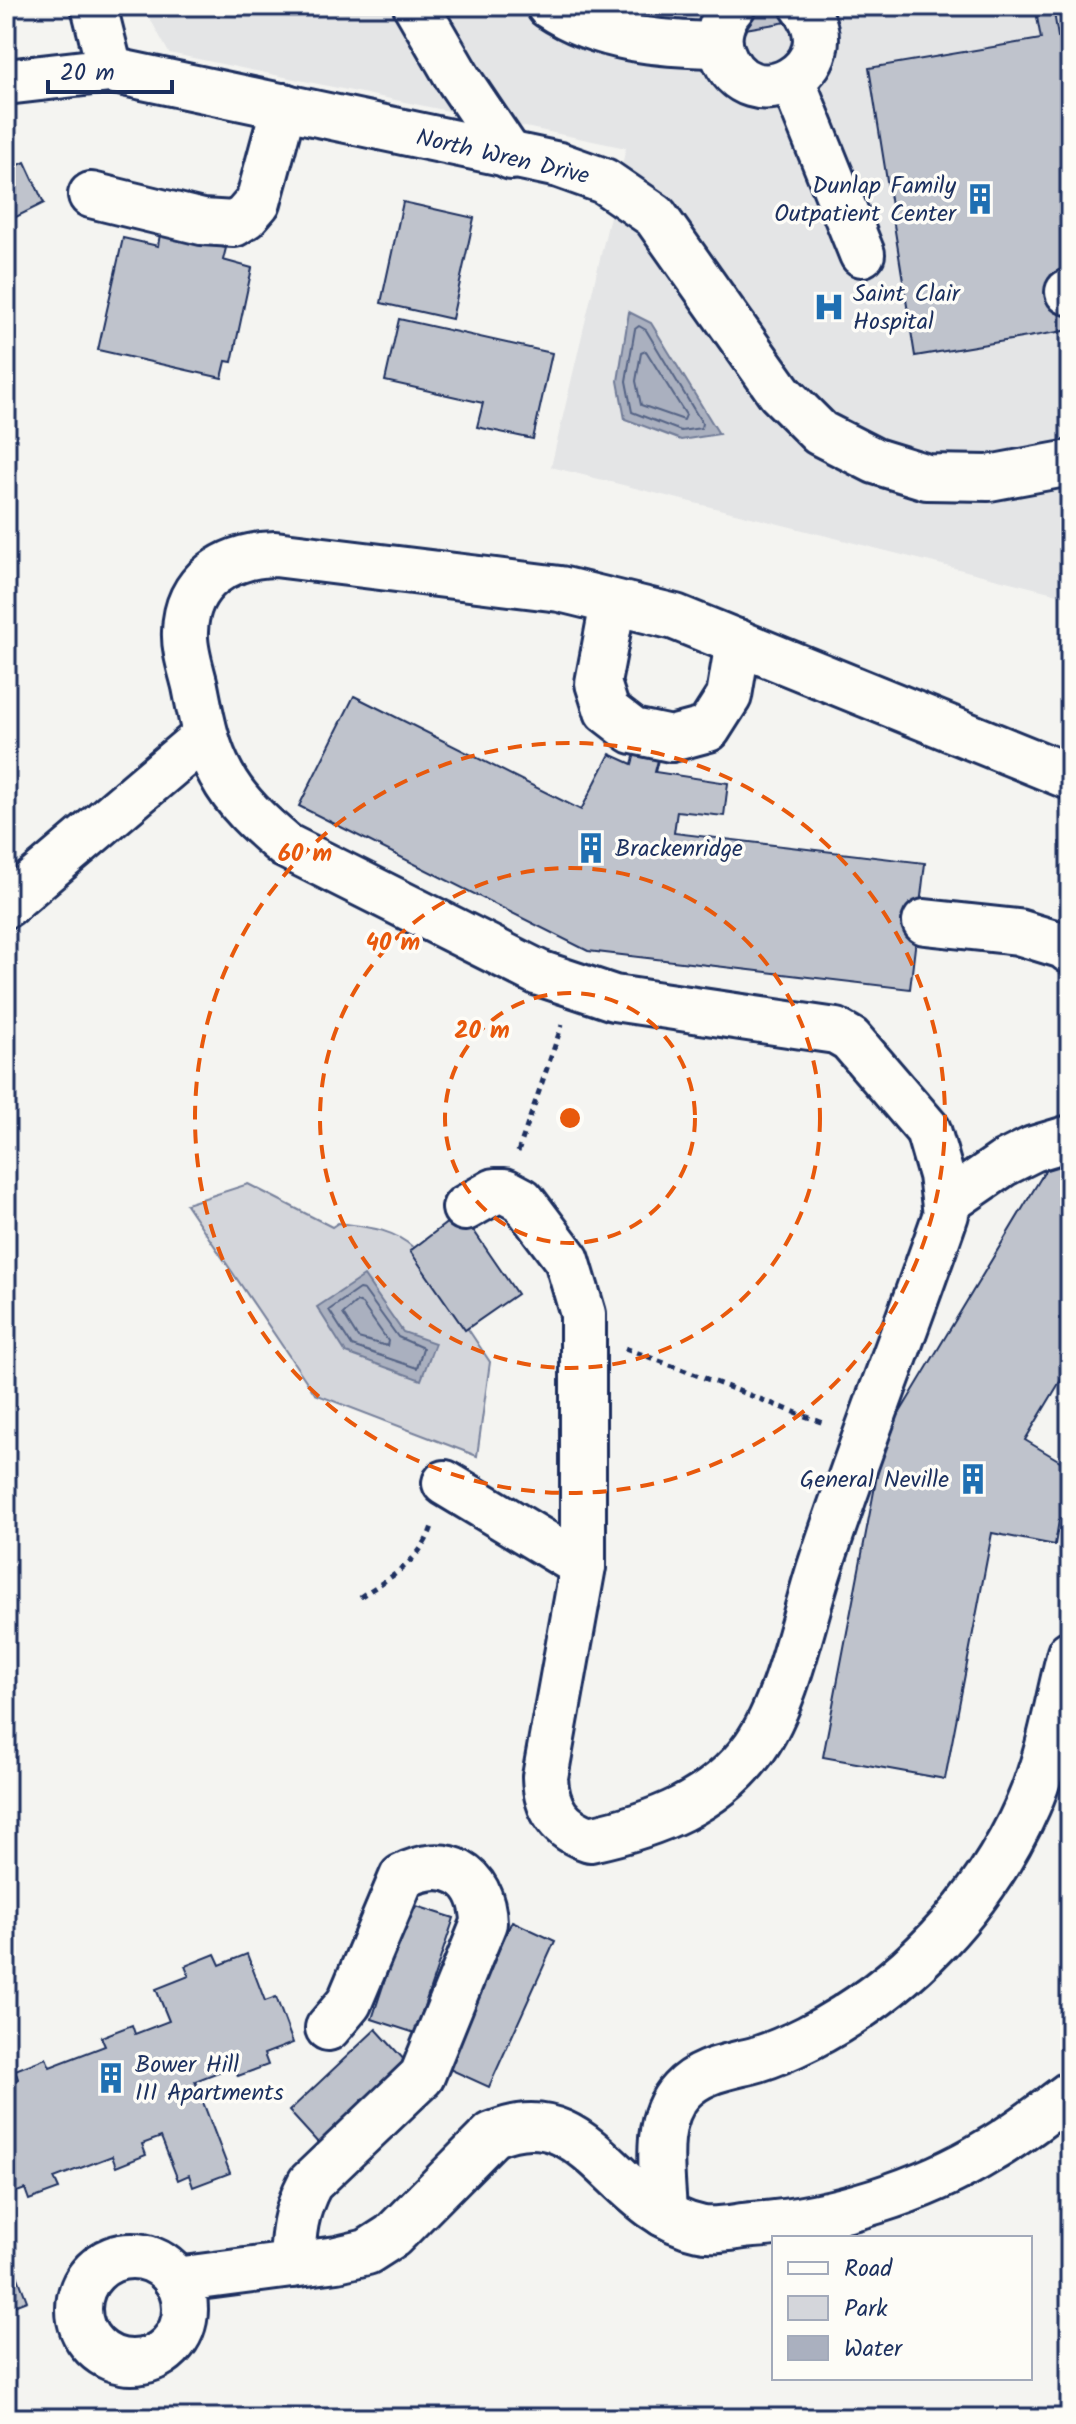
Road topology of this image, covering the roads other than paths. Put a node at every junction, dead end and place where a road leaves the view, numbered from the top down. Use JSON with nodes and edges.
{"nodes":[{"id":1,"x":94,"y":6,"type":"edge"},
{"id":2,"x":416,"y":6,"type":"edge"},
{"id":3,"x":549,"y":6,"type":"edge"},
{"id":4,"x":803,"y":6,"type":"edge"},
{"id":5,"x":726,"y":26,"type":"edge"},
{"id":6,"x":110,"y":70,"type":"junction"},
{"id":7,"x":792,"y":80,"type":"junction"},
{"id":8,"x":6,"y":82,"type":"edge"},
{"id":9,"x":284,"y":106,"type":"junction"},
{"id":10,"x":511,"y":157,"type":"junction"},
{"id":11,"x":91,"y":195,"type":"dead end"},
{"id":12,"x":862,"y":254,"type":"dead end"},
{"id":13,"x":1070,"y":463,"type":"edge"},
{"id":14,"x":613,"y":603,"type":"junction"},
{"id":15,"x":738,"y":642,"type":"junction"},
{"id":16,"x":205,"y":736,"type":"junction"},
{"id":17,"x":1070,"y":777,"type":"edge"},
{"id":18,"x":6,"y":905,"type":"edge"},
{"id":19,"x":925,"y":922,"type":"dead end"},
{"id":20,"x":1068,"y":945,"type":"edge"},
{"id":21,"x":928,"y":1130,"type":"junction"},
{"id":22,"x":1070,"y":1138,"type":"edge"},
{"id":23,"x":1003,"y":1164,"type":"junction"},
{"id":24,"x":945,"y":1204,"type":"junction"},
{"id":25,"x":465,"y":1208,"type":"dead end"},
{"id":26,"x":445,"y":1483,"type":"road end"},
{"id":27,"x":583,"y":1566,"type":"junction"},
{"id":28,"x":1070,"y":1653,"type":"edge"},
{"id":29,"x":328,"y":2028,"type":"dead end"},
{"id":30,"x":1070,"y":2094,"type":"edge"},
{"id":31,"x":664,"y":2214,"type":"junction"},
{"id":32,"x":292,"y":2265,"type":"junction"},
{"id":33,"x":176,"y":2280,"type":"dead end"}],
"edges":[{"from":1,"to":6,"type":"street"},
{"from":2,"to":10,"type":"street"},
{"from":3,"to":5,"type":"street"},
{"from":4,"to":7,"type":"street"},
{"from":5,"to":7,"type":"street"},
{"from":6,"to":8,"type":"street","name":"North Wren Drive"},
{"from":6,"to":9,"type":"street","name":"North Wren Drive"},
{"from":7,"to":12,"type":"street"},
{"from":9,"to":10,"type":"street","name":"North Wren Drive"},
{"from":9,"to":11,"type":"street"},
{"from":10,"to":13,"type":"street","name":"North Wren Drive"},
{"from":14,"to":15,"type":"street"},
{"from":14,"to":15,"type":"street"},
{"from":14,"to":16,"type":"street"},
{"from":15,"to":17,"type":"street"},
{"from":16,"to":18,"type":"street"},
{"from":16,"to":21,"type":"street"},
{"from":19,"to":20,"type":"street"},
{"from":21,"to":23,"type":"street"},
{"from":21,"to":24,"type":"street"},
{"from":22,"to":23,"type":"street"},
{"from":23,"to":24,"type":"street"},
{"from":24,"to":27,"type":"street"},
{"from":25,"to":27,"type":"street"},
{"from":26,"to":27,"type":"street"},
{"from":28,"to":31,"type":"street"},
{"from":29,"to":32,"type":"street"},
{"from":30,"to":31,"type":"street"},
{"from":31,"to":32,"type":"street"},
{"from":32,"to":33,"type":"street"}]}
